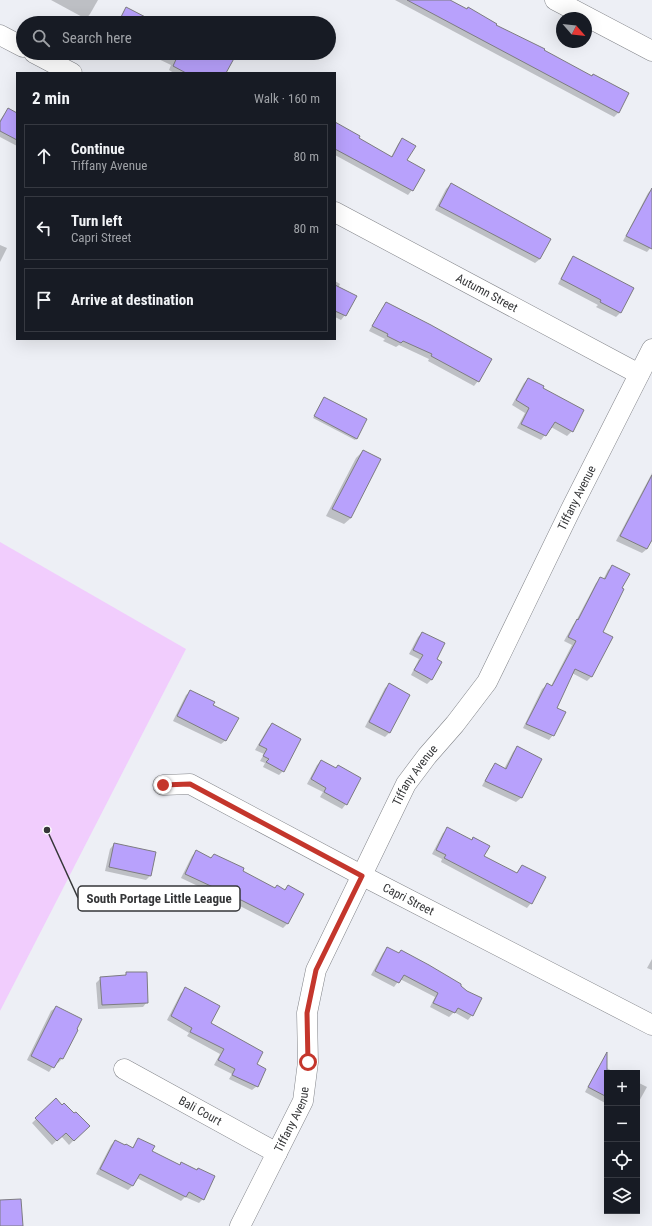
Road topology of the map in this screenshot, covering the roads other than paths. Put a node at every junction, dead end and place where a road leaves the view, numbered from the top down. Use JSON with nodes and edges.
{"nodes":[{"id":1,"x":555,"y":0,"type":"edge"},
{"id":2,"x":0,"y":35,"type":"edge"},
{"id":3,"x":16,"y":43,"type":"edge"},
{"id":4,"x":652,"y":51,"type":"edge"},
{"id":5,"x":47,"y":60,"type":"edge"},
{"id":6,"x":70,"y":72,"type":"edge"},
{"id":7,"x":336,"y":213,"type":"edge"},
{"id":8,"x":652,"y":349,"type":"edge"},
{"id":9,"x":639,"y":374,"type":"junction"},
{"id":10,"x":163,"y":785,"type":"dead end"},
{"id":11,"x":362,"y":876,"type":"junction"},
{"id":12,"x":652,"y":1025,"type":"edge"},
{"id":13,"x":124,"y":1069,"type":"dead end"},
{"id":14,"x":277,"y":1153,"type":"junction"},
{"id":15,"x":240,"y":1226,"type":"edge"}],
"edges":[{"from":1,"to":4,"type":"street"},
{"from":2,"to":3,"type":"street"},
{"from":5,"to":6,"type":"street"},
{"from":7,"to":9,"type":"street","name":"Autumn Street"},
{"from":8,"to":9,"type":"street","name":"Tiffany Avenue"},
{"from":9,"to":11,"type":"street","name":"Tiffany Avenue"},
{"from":10,"to":11,"type":"street","name":"Capri Street"},
{"from":11,"to":12,"type":"street","name":"Capri Street"},
{"from":11,"to":14,"type":"street","name":"Tiffany Avenue"},
{"from":13,"to":14,"type":"street","name":"Bali Court"},
{"from":14,"to":15,"type":"street","name":"Tiffany Avenue"}]}
